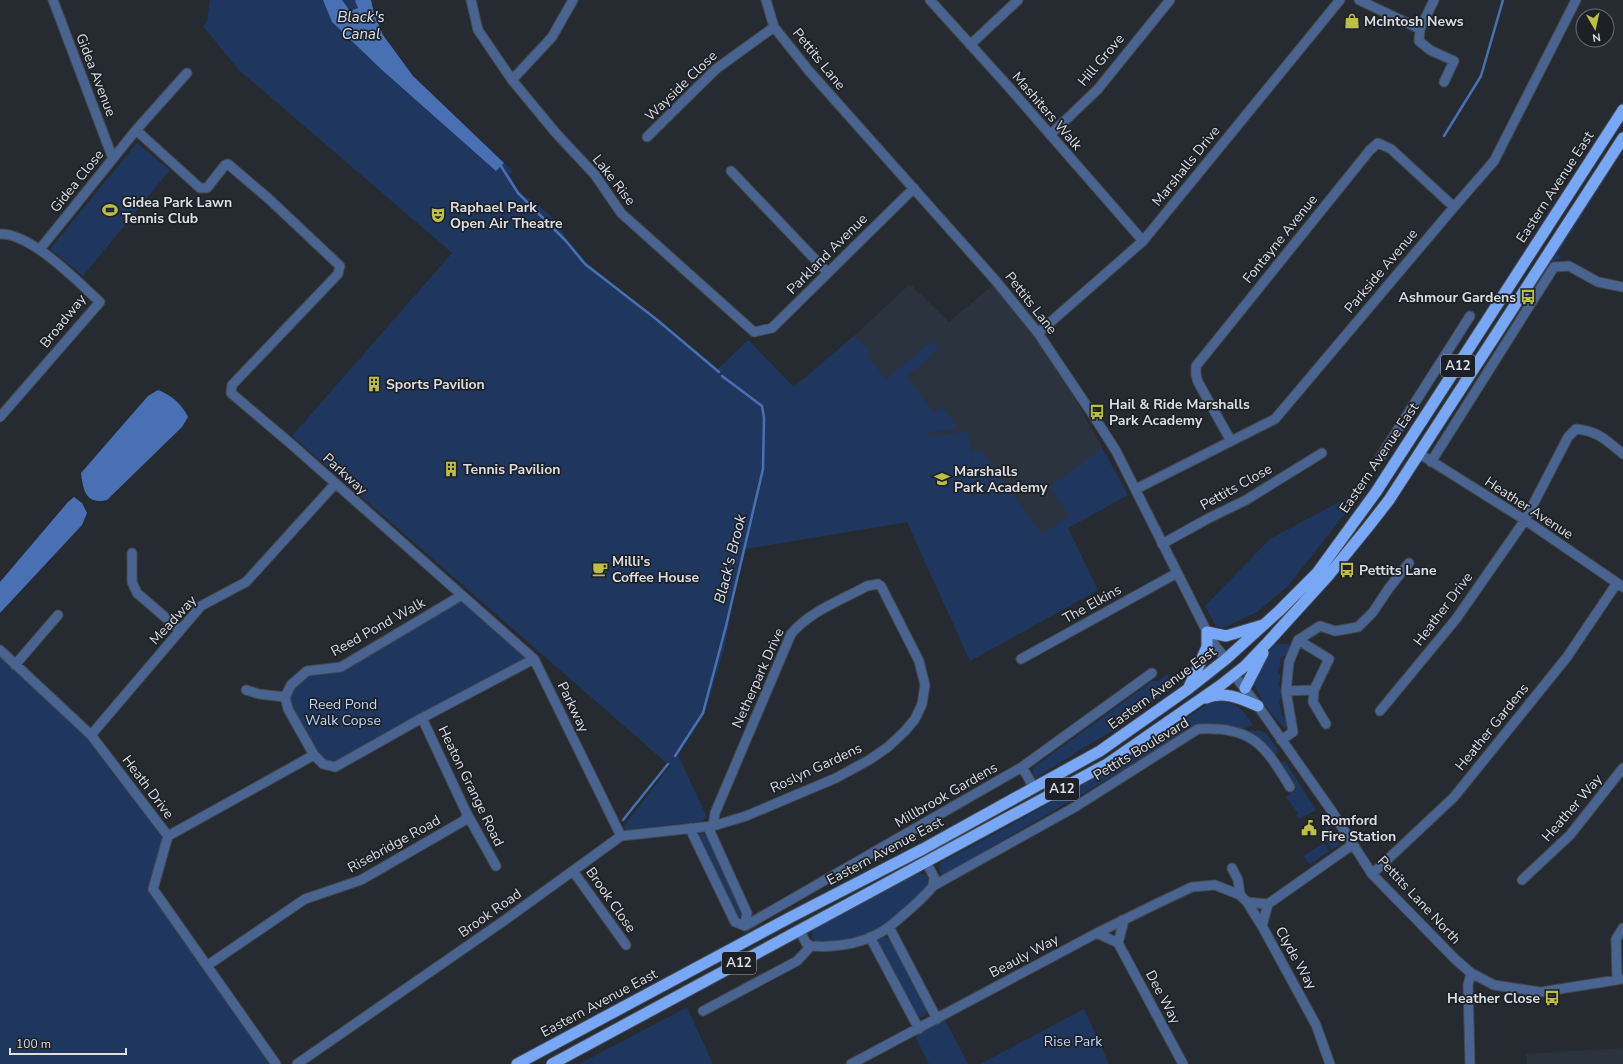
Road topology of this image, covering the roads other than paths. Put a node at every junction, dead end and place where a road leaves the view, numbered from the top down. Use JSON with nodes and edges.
{"nodes":[{"id":1,"x":53,"y":0,"type":"edge"},
{"id":2,"x":471,"y":0,"type":"edge"},
{"id":3,"x":573,"y":0,"type":"edge"},
{"id":4,"x":766,"y":0,"type":"edge"},
{"id":5,"x":930,"y":0,"type":"edge"},
{"id":6,"x":1018,"y":0,"type":"edge"},
{"id":7,"x":1170,"y":0,"type":"edge"},
{"id":8,"x":1340,"y":0,"type":"edge"},
{"id":9,"x":1359,"y":0,"type":"edge"},
{"id":10,"x":1434,"y":0,"type":"edge"},
{"id":11,"x":1576,"y":0,"type":"edge"},
{"id":12,"x":774,"y":27,"type":"junction"},
{"id":13,"x":1420,"y":29,"type":"junction"},
{"id":14,"x":970,"y":45,"type":"junction"},
{"id":15,"x":187,"y":73,"type":"dead end"},
{"id":16,"x":512,"y":80,"type":"junction"},
{"id":17,"x":1444,"y":82,"type":"dead end"},
{"id":18,"x":1623,"y":110,"type":"edge"},
{"id":19,"x":136,"y":130,"type":"junction"},
{"id":20,"x":1050,"y":135,"type":"junction"},
{"id":21,"x":647,"y":138,"type":"dead end"},
{"id":22,"x":1623,"y":138,"type":"edge"},
{"id":23,"x":113,"y":159,"type":"junction"},
{"id":24,"x":731,"y":171,"type":"dead end"},
{"id":25,"x":914,"y":188,"type":"junction"},
{"id":26,"x":1454,"y":207,"type":"junction"},
{"id":27,"x":0,"y":234,"type":"edge"},
{"id":28,"x":1142,"y":241,"type":"junction"},
{"id":29,"x":40,"y":250,"type":"junction"},
{"id":30,"x":828,"y":273,"type":"junction"},
{"id":31,"x":1623,"y":287,"type":"edge"},
{"id":32,"x":1470,"y":316,"type":"dead end"},
{"id":33,"x":754,"y":332,"type":"joint"},
{"id":34,"x":1038,"y":333,"type":"junction"},
{"id":35,"x":1459,"y":335,"type":"junction"},
{"id":36,"x":1472,"y":343,"type":"junction"},
{"id":37,"x":0,"y":417,"type":"edge"},
{"id":38,"x":1394,"y":437,"type":"junction"},
{"id":39,"x":1230,"y":441,"type":"junction"},
{"id":40,"x":1407,"y":445,"type":"junction"},
{"id":41,"x":1322,"y":453,"type":"dead end"},
{"id":42,"x":1420,"y":454,"type":"junction"},
{"id":43,"x":1623,"y":454,"type":"edge"},
{"id":44,"x":1381,"y":456,"type":"dead end"},
{"id":45,"x":1431,"y":462,"type":"junction"},
{"id":46,"x":335,"y":484,"type":"junction"},
{"id":47,"x":1136,"y":489,"type":"junction"},
{"id":48,"x":1524,"y":520,"type":"junction"},
{"id":49,"x":1162,"y":544,"type":"junction"},
{"id":50,"x":132,"y":553,"type":"dead end"},
{"id":51,"x":1409,"y":563,"type":"dead end"},
{"id":52,"x":1177,"y":573,"type":"junction"},
{"id":53,"x":878,"y":584,"type":"joint"},
{"id":54,"x":1620,"y":585,"type":"edge"},
{"id":55,"x":462,"y":595,"type":"junction"},
{"id":56,"x":58,"y":616,"type":"dead end"},
{"id":57,"x":1265,"y":624,"type":"junction"},
{"id":58,"x":180,"y":630,"type":"junction"},
{"id":59,"x":1207,"y":632,"type":"junction"},
{"id":60,"x":1298,"y":640,"type":"junction"},
{"id":61,"x":1268,"y":642,"type":"junction"},
{"id":62,"x":0,"y":650,"type":"edge"},
{"id":63,"x":534,"y":659,"type":"junction"},
{"id":64,"x":1021,"y":659,"type":"dead end"},
{"id":65,"x":1226,"y":659,"type":"junction"},
{"id":66,"x":15,"y":665,"type":"junction"},
{"id":67,"x":1152,"y":673,"type":"dead end"},
{"id":68,"x":1234,"y":675,"type":"junction"},
{"id":69,"x":1245,"y":688,"type":"junction"},
{"id":70,"x":1188,"y":689,"type":"junction"},
{"id":71,"x":246,"y":690,"type":"dead end"},
{"id":72,"x":1314,"y":690,"type":"junction"},
{"id":73,"x":1286,"y":691,"type":"junction"},
{"id":74,"x":285,"y":697,"type":"junction"},
{"id":75,"x":1192,"y":706,"type":"junction"},
{"id":76,"x":1258,"y":706,"type":"junction"},
{"id":77,"x":1380,"y":711,"type":"dead end"},
{"id":78,"x":422,"y":718,"type":"junction"},
{"id":79,"x":1326,"y":724,"type":"dead end"},
{"id":80,"x":91,"y":735,"type":"junction"},
{"id":81,"x":1281,"y":740,"type":"junction"},
{"id":82,"x":1289,"y":751,"type":"junction"},
{"id":83,"x":314,"y":756,"type":"junction"},
{"id":84,"x":1275,"y":762,"type":"junction"},
{"id":85,"x":1022,"y":767,"type":"junction"},
{"id":86,"x":1623,"y":768,"type":"edge"},
{"id":87,"x":1290,"y":787,"type":"dead end"},
{"id":88,"x":1034,"y":788,"type":"junction"},
{"id":89,"x":467,"y":814,"type":"junction"},
{"id":90,"x":711,"y":827,"type":"junction"},
{"id":91,"x":692,"y":828,"type":"junction"},
{"id":92,"x":168,"y":836,"type":"junction"},
{"id":93,"x":621,"y":836,"type":"junction"},
{"id":94,"x":1352,"y":845,"type":"junction"},
{"id":95,"x":926,"y":862,"type":"junction"},
{"id":96,"x":496,"y":866,"type":"dead end"},
{"id":97,"x":1232,"y":868,"type":"dead end"},
{"id":98,"x":573,"y":871,"type":"junction"},
{"id":99,"x":1372,"y":874,"type":"junction"},
{"id":100,"x":1522,"y":880,"type":"dead end"},
{"id":101,"x":1215,"y":885,"type":"joint"},
{"id":102,"x":933,"y":886,"type":"junction"},
{"id":103,"x":1240,"y":894,"type":"junction"},
{"id":104,"x":1247,"y":902,"type":"junction"},
{"id":105,"x":1268,"y":904,"type":"junction"},
{"id":106,"x":1122,"y":920,"type":"junction"},
{"id":107,"x":745,"y":926,"type":"junction"},
{"id":108,"x":1262,"y":926,"type":"junction"},
{"id":109,"x":889,"y":927,"type":"junction"},
{"id":110,"x":1623,"y":928,"type":"edge"},
{"id":111,"x":800,"y":931,"type":"junction"},
{"id":112,"x":1097,"y":933,"type":"junction"},
{"id":113,"x":870,"y":937,"type":"junction"},
{"id":114,"x":752,"y":938,"type":"junction"},
{"id":115,"x":1118,"y":943,"type":"junction"},
{"id":116,"x":626,"y":946,"type":"dead end"},
{"id":117,"x":811,"y":946,"type":"junction"},
{"id":118,"x":208,"y":965,"type":"junction"},
{"id":119,"x":1471,"y":972,"type":"junction"},
{"id":120,"x":1620,"y":979,"type":"edge"},
{"id":121,"x":703,"y":1011,"type":"dead end"},
{"id":122,"x":937,"y":1019,"type":"junction"},
{"id":123,"x":919,"y":1029,"type":"junction"},
{"id":124,"x":276,"y":1064,"type":"edge"},
{"id":125,"x":297,"y":1064,"type":"edge"},
{"id":126,"x":517,"y":1064,"type":"edge"},
{"id":127,"x":552,"y":1064,"type":"edge"},
{"id":128,"x":851,"y":1064,"type":"edge"},
{"id":129,"x":1183,"y":1064,"type":"edge"},
{"id":130,"x":1330,"y":1064,"type":"edge"},
{"id":131,"x":1470,"y":1064,"type":"edge"}],
"edges":[{"from":1,"to":23,"type":"street","name":"Gidea Avenue"},
{"from":2,"to":16,"type":"street","name":"Lake Rise"},
{"from":3,"to":16,"type":"street"},
{"from":4,"to":12,"type":"street","name":"Pettits Lane"},
{"from":5,"to":14,"type":"street","name":"Mashiters Walk"},
{"from":6,"to":14,"type":"street"},
{"from":7,"to":20,"type":"street","name":"Hill Grove"},
{"from":8,"to":28,"type":"street","name":"Marshalls Drive"},
{"from":9,"to":13,"type":"street"},
{"from":10,"to":13,"type":"street"},
{"from":11,"to":26,"type":"street","name":"Parkside Avenue"},
{"from":12,"to":21,"type":"street","name":"Wayside Close"},
{"from":12,"to":25,"type":"street","name":"Pettits Lane"},
{"from":13,"to":17,"type":"street"},
{"from":14,"to":20,"type":"street","name":"Mashiters Walk"},
{"from":15,"to":19,"type":"street","name":"Gidea Close"},
{"from":16,"to":33,"type":"street","name":"Lake Rise"},
{"from":18,"to":36,"type":"highway","name":"Eastern Avenue East","number":"A12"},
{"from":19,"to":23,"type":"street","name":"Gidea Close"},
{"from":19,"to":46,"type":"street","name":"Parkway"},
{"from":20,"to":28,"type":"street","name":"Mashiters Walk"},
{"from":22,"to":42,"type":"highway","name":"Eastern Avenue East","number":"A12"},
{"from":23,"to":29,"type":"street","name":"Gidea Close"},
{"from":24,"to":30,"type":"street"},
{"from":25,"to":30,"type":"street","name":"Parkland Avenue"},
{"from":25,"to":34,"type":"street","name":"Pettits Lane"},
{"from":26,"to":39,"type":"street","name":"Parkside Avenue"},
{"from":26,"to":39,"type":"street","name":"Fontayne Avenue"},
{"from":27,"to":29,"type":"street"},
{"from":28,"to":34,"type":"street","name":"Marshalls Drive"},
{"from":29,"to":37,"type":"street","name":"Broadway"},
{"from":30,"to":33,"type":"street","name":"Parkland Avenue"},
{"from":31,"to":45,"type":"street"},
{"from":32,"to":35,"type":"street"},
{"from":34,"to":47,"type":"street","name":"Pettits Lane"},
{"from":35,"to":36,"type":"street"},
{"from":35,"to":38,"type":"street"},
{"from":36,"to":40,"type":"highway","name":"Eastern Avenue East","number":"A12"},
{"from":38,"to":40,"type":"street"},
{"from":38,"to":44,"type":"street"},
{"from":39,"to":47,"type":"street","name":"Parkside Avenue"},
{"from":40,"to":57,"type":"highway","name":"Eastern Avenue East","number":"A12"},
{"from":41,"to":49,"type":"street","name":"Pettits Close"},
{"from":42,"to":45,"type":"street","name":"Heather Avenue"},
{"from":42,"to":61,"type":"highway","name":"Eastern Avenue East","number":"A12"},
{"from":43,"to":48,"type":"street","name":"Heather Drive"},
{"from":45,"to":48,"type":"street","name":"Heather Avenue"},
{"from":46,"to":55,"type":"street","name":"Parkway"},
{"from":46,"to":58,"type":"street","name":"Meadway"},
{"from":47,"to":49,"type":"street","name":"Pettits Lane"},
{"from":48,"to":54,"type":"street","name":"Heather Avenue"},
{"from":48,"to":77,"type":"street","name":"Heather Drive"},
{"from":49,"to":52,"type":"street","name":"Pettits Lane"},
{"from":50,"to":58,"type":"street"},
{"from":51,"to":60,"type":"street"},
{"from":52,"to":59,"type":"street","name":"Pettits Lane"},
{"from":52,"to":64,"type":"street","name":"The Elkins"},
{"from":53,"to":90,"type":"street","name":"Netherpark Drive"},
{"from":53,"to":90,"type":"street","name":"Roslyn Gardens"},
{"from":54,"to":99,"type":"street","name":"Heather Gardens"},
{"from":55,"to":63,"type":"street","name":"Parkway"},
{"from":55,"to":74,"type":"street","name":"Reed Pond Walk"},
{"from":56,"to":66,"type":"street"},
{"from":57,"to":59,"type":"highway"},
{"from":57,"to":65,"type":"highway","name":"Eastern Avenue East","number":"A12"},
{"from":58,"to":80,"type":"street","name":"Meadway"},
{"from":59,"to":65,"type":"street","name":"Pettits Lane"},
{"from":59,"to":70,"type":"highway"},
{"from":60,"to":72,"type":"street"},
{"from":60,"to":73,"type":"street"},
{"from":61,"to":68,"type":"highway","name":"Eastern Avenue East","number":"A12"},
{"from":61,"to":69,"type":"highway"},
{"from":62,"to":66,"type":"street","name":"Heath Drive"},
{"from":63,"to":78,"type":"street"},
{"from":63,"to":93,"type":"street","name":"Parkway"},
{"from":65,"to":68,"type":"highway"},
{"from":65,"to":70,"type":"highway","name":"Eastern Avenue East","number":"A12"},
{"from":66,"to":80,"type":"street","name":"Heath Drive"},
{"from":67,"to":85,"type":"street","name":"Millbrook Gardens"},
{"from":68,"to":69,"type":"street","name":"Pettits Lane North"},
{"from":68,"to":75,"type":"highway","name":"Eastern Avenue East","number":"A12"},
{"from":69,"to":76,"type":"street","name":"Pettits Lane North"},
{"from":70,"to":88,"type":"highway","name":"Eastern Avenue East","number":"A12"},
{"from":71,"to":74,"type":"street"},
{"from":72,"to":73,"type":"street"},
{"from":72,"to":79,"type":"street"},
{"from":73,"to":81,"type":"street"},
{"from":74,"to":83,"type":"street"},
{"from":75,"to":76,"type":"highway"},
{"from":75,"to":95,"type":"highway","name":"Eastern Avenue East","number":"A12"},
{"from":76,"to":81,"type":"street","name":"Pettits Lane North"},
{"from":78,"to":83,"type":"street"},
{"from":78,"to":89,"type":"street","name":"Heaton Grange Road"},
{"from":80,"to":92,"type":"street","name":"Heath Drive"},
{"from":81,"to":82,"type":"street","name":"Pettits Lane North"},
{"from":82,"to":84,"type":"street"},
{"from":82,"to":94,"type":"street","name":"Pettits Lane North"},
{"from":83,"to":92,"type":"street"},
{"from":84,"to":87,"type":"street","name":"Pettits Boulevard"},
{"from":84,"to":102,"type":"street","name":"Pettits Boulevard"},
{"from":85,"to":88,"type":"street"},
{"from":85,"to":107,"type":"street","name":"Millbrook Gardens"},
{"from":86,"to":100,"type":"street","name":"Heather Way"},
{"from":88,"to":114,"type":"highway","name":"Eastern Avenue East","number":"A12"},
{"from":89,"to":96,"type":"street","name":"Heaton Grange Road"},
{"from":89,"to":118,"type":"street","name":"Risebridge Road"},
{"from":90,"to":91,"type":"street","name":"Brook Road"},
{"from":90,"to":107,"type":"street"},
{"from":91,"to":93,"type":"street","name":"Brook Road"},
{"from":91,"to":107,"type":"street"},
{"from":92,"to":118,"type":"street","name":"Heath Drive"},
{"from":93,"to":98,"type":"street","name":"Brook Road"},
{"from":94,"to":99,"type":"street","name":"Pettits Lane North"},
{"from":94,"to":105,"type":"street"},
{"from":95,"to":102,"type":"street"},
{"from":95,"to":111,"type":"highway","name":"Eastern Avenue East","number":"A12"},
{"from":97,"to":103,"type":"street"},
{"from":98,"to":116,"type":"street","name":"Brook Close"},
{"from":98,"to":125,"type":"street","name":"Brook Road"},
{"from":99,"to":119,"type":"street","name":"Pettits Lane North"},
{"from":101,"to":103,"type":"street","name":"Clyde Way"},
{"from":101,"to":106,"type":"street","name":"Beauly Way"},
{"from":102,"to":109,"type":"street","name":"Pettits Boulevard"},
{"from":103,"to":104,"type":"street","name":"Clyde Way"},
{"from":104,"to":105,"type":"street"},
{"from":104,"to":108,"type":"street","name":"Clyde Way"},
{"from":105,"to":108,"type":"street"},
{"from":106,"to":112,"type":"street","name":"Beauly Way"},
{"from":106,"to":115,"type":"street"},
{"from":107,"to":114,"type":"street"},
{"from":108,"to":130,"type":"street","name":"Clyde Way"},
{"from":109,"to":113,"type":"street","name":"Pettits Boulevard"},
{"from":109,"to":122,"type":"street"},
{"from":110,"to":120,"type":"street"},
{"from":111,"to":117,"type":"street"},
{"from":111,"to":127,"type":"highway","name":"Eastern Avenue East","number":"A12"},
{"from":112,"to":115,"type":"street"},
{"from":112,"to":122,"type":"street","name":"Beauly Way"},
{"from":113,"to":117,"type":"street","name":"Pettits Boulevard"},
{"from":113,"to":123,"type":"street"},
{"from":114,"to":126,"type":"highway","name":"Eastern Avenue East","number":"A12"},
{"from":115,"to":129,"type":"street","name":"Dee Way"},
{"from":117,"to":121,"type":"street"},
{"from":118,"to":124,"type":"street","name":"Heath Drive"},
{"from":119,"to":120,"type":"street","name":"Pettits Lane North"},
{"from":119,"to":131,"type":"street"},
{"from":122,"to":123,"type":"street","name":"Beauly Way"},
{"from":123,"to":128,"type":"street","name":"Beauly Way"}]}
